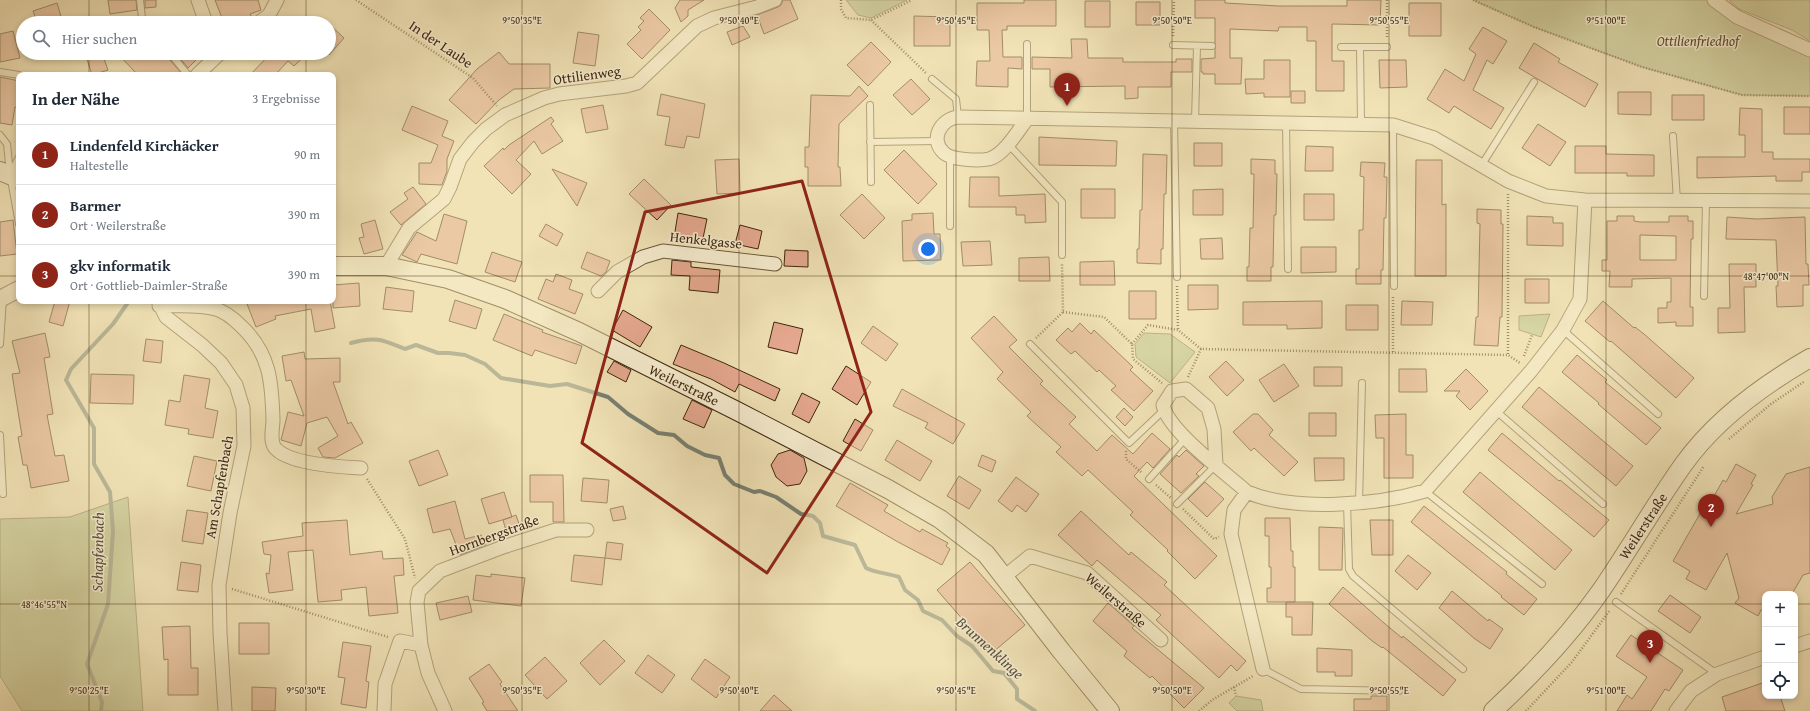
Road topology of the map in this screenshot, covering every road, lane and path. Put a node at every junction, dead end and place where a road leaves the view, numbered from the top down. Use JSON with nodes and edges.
{"nodes":[{"id":1,"x":140,"y":0,"type":"edge"},
{"id":2,"x":198,"y":0,"type":"edge"},
{"id":3,"x":277,"y":0,"type":"edge"},
{"id":4,"x":356,"y":0,"type":"edge"},
{"id":5,"x":775,"y":0,"type":"edge"},
{"id":6,"x":841,"y":0,"type":"edge"},
{"id":7,"x":912,"y":0,"type":"edge"},
{"id":8,"x":1174,"y":0,"type":"edge"},
{"id":9,"x":1387,"y":0,"type":"edge"},
{"id":10,"x":1473,"y":0,"type":"edge"},
{"id":11,"x":1714,"y":0,"type":"edge"},
{"id":12,"x":142,"y":16,"type":"edge"},
{"id":13,"x":204,"y":16,"type":"edge"},
{"id":14,"x":267,"y":16,"type":"edge"},
{"id":15,"x":872,"y":20,"type":"junction"},
{"id":16,"x":1026,"y":44,"type":"dead end"},
{"id":17,"x":1173,"y":45,"type":"joint"},
{"id":18,"x":1197,"y":46,"type":"junction"},
{"id":19,"x":1212,"y":46,"type":"dead end"},
{"id":20,"x":1341,"y":47,"type":"dead end"},
{"id":21,"x":1360,"y":47,"type":"junction"},
{"id":22,"x":1387,"y":47,"type":"joint"},
{"id":23,"x":1810,"y":50,"type":"edge"},
{"id":24,"x":176,"y":60,"type":"edge"},
{"id":25,"x":213,"y":60,"type":"edge"},
{"id":26,"x":0,"y":72,"type":"edge"},
{"id":27,"x":186,"y":72,"type":"edge"},
{"id":28,"x":200,"y":72,"type":"edge"},
{"id":29,"x":16,"y":75,"type":"edge"},
{"id":30,"x":932,"y":79,"type":"joint"},
{"id":31,"x":1534,"y":82,"type":"dead end"},
{"id":32,"x":1810,"y":96,"type":"edge"},
{"id":33,"x":870,"y":105,"type":"dead end"},
{"id":34,"x":505,"y":116,"type":"junction"},
{"id":35,"x":958,"y":117,"type":"junction"},
{"id":36,"x":1027,"y":119,"type":"junction"},
{"id":37,"x":1174,"y":120,"type":"junction"},
{"id":38,"x":1195,"y":121,"type":"junction"},
{"id":39,"x":1286,"y":122,"type":"junction"},
{"id":40,"x":1361,"y":124,"type":"junction"},
{"id":41,"x":1393,"y":125,"type":"junction"},
{"id":42,"x":0,"y":135,"type":"edge"},
{"id":43,"x":1673,"y":136,"type":"dead end"},
{"id":44,"x":937,"y":141,"type":"junction"},
{"id":45,"x":870,"y":142,"type":"junction"},
{"id":46,"x":1009,"y":145,"type":"junction"},
{"id":47,"x":950,"y":157,"type":"junction"},
{"id":48,"x":16,"y":163,"type":"edge"},
{"id":49,"x":1481,"y":166,"type":"junction"},
{"id":50,"x":10,"y":175,"type":"edge"},
{"id":51,"x":1508,"y":181,"type":"junction"},
{"id":52,"x":870,"y":182,"type":"dead end"},
{"id":53,"x":1585,"y":200,"type":"junction"},
{"id":54,"x":1677,"y":201,"type":"junction"},
{"id":55,"x":1706,"y":201,"type":"junction"},
{"id":56,"x":1810,"y":201,"type":"edge"},
{"id":57,"x":16,"y":208,"type":"edge"},
{"id":58,"x":950,"y":226,"type":"dead end"},
{"id":59,"x":1062,"y":254,"type":"joint"},
{"id":60,"x":775,"y":264,"type":"dead end"},
{"id":61,"x":336,"y":266,"type":"edge"},
{"id":62,"x":386,"y":266,"type":"junction"},
{"id":63,"x":1288,"y":269,"type":"dead end"},
{"id":64,"x":1177,"y":277,"type":"joint"},
{"id":65,"x":1394,"y":286,"type":"joint"},
{"id":66,"x":16,"y":290,"type":"edge"},
{"id":67,"x":598,"y":291,"type":"dead end"},
{"id":68,"x":1704,"y":296,"type":"dead end"},
{"id":69,"x":2,"y":298,"type":"edge"},
{"id":70,"x":159,"y":304,"type":"edge"},
{"id":71,"x":170,"y":304,"type":"edge"},
{"id":72,"x":1063,"y":312,"type":"junction"},
{"id":73,"x":1178,"y":330,"type":"junction"},
{"id":74,"x":1563,"y":330,"type":"junction"},
{"id":75,"x":1532,"y":335,"type":"dead end"},
{"id":76,"x":0,"y":344,"type":"edge"},
{"id":77,"x":1030,"y":344,"type":"joint"},
{"id":78,"x":1132,"y":344,"type":"junction"},
{"id":79,"x":1201,"y":349,"type":"junction"},
{"id":80,"x":1393,"y":352,"type":"junction"},
{"id":81,"x":1810,"y":358,"type":"edge"},
{"id":82,"x":1521,"y":364,"type":"dead end"},
{"id":83,"x":1810,"y":378,"type":"edge"},
{"id":84,"x":1362,"y":383,"type":"dead end"},
{"id":85,"x":1186,"y":389,"type":"junction"},
{"id":86,"x":1172,"y":391,"type":"junction"},
{"id":87,"x":1164,"y":410,"type":"junction"},
{"id":88,"x":1495,"y":410,"type":"junction"},
{"id":89,"x":1658,"y":414,"type":"dead end"},
{"id":90,"x":0,"y":435,"type":"edge"},
{"id":91,"x":1186,"y":438,"type":"junction"},
{"id":92,"x":1727,"y":440,"type":"dead end"},
{"id":93,"x":1707,"y":462,"type":"dead end"},
{"id":94,"x":1216,"y":465,"type":"junction"},
{"id":95,"x":361,"y":468,"type":"joint"},
{"id":96,"x":1149,"y":479,"type":"dead end"},
{"id":97,"x":1425,"y":491,"type":"junction"},
{"id":98,"x":1247,"y":492,"type":"junction"},
{"id":99,"x":3,"y":494,"type":"dead end"},
{"id":100,"x":1353,"y":503,"type":"junction"},
{"id":101,"x":1177,"y":504,"type":"dead end"},
{"id":102,"x":1603,"y":504,"type":"dead end"},
{"id":103,"x":587,"y":530,"type":"dead end"},
{"id":104,"x":1004,"y":576,"type":"junction"},
{"id":105,"x":1542,"y":584,"type":"dead end"},
{"id":106,"x":219,"y":585,"type":"junction"},
{"id":107,"x":419,"y":591,"type":"junction"},
{"id":108,"x":1616,"y":602,"type":"junction"},
{"id":109,"x":1161,"y":640,"type":"dead end"},
{"id":110,"x":1810,"y":640,"type":"edge"},
{"id":111,"x":400,"y":641,"type":"junction"},
{"id":112,"x":421,"y":645,"type":"junction"},
{"id":113,"x":1798,"y":645,"type":"edge"},
{"id":114,"x":1762,"y":658,"type":"edge"},
{"id":115,"x":1263,"y":669,"type":"junction"},
{"id":116,"x":1463,"y":669,"type":"dead end"},
{"id":117,"x":1717,"y":674,"type":"junction"},
{"id":118,"x":1234,"y":687,"type":"junction"},
{"id":119,"x":1399,"y":692,"type":"dead end"},
{"id":120,"x":1236,"y":696,"type":"dead end"},
{"id":121,"x":225,"y":711,"type":"edge"},
{"id":122,"x":384,"y":711,"type":"edge"},
{"id":123,"x":444,"y":711,"type":"edge"},
{"id":124,"x":1110,"y":711,"type":"edge"},
{"id":125,"x":1199,"y":711,"type":"edge"},
{"id":126,"x":1493,"y":711,"type":"edge"},
{"id":127,"x":1526,"y":711,"type":"edge"},
{"id":128,"x":1676,"y":711,"type":"edge"}],
"edges":[{"from":1,"to":12,"type":"lane"},
{"from":2,"to":13,"type":"street"},
{"from":3,"to":14,"type":"street"},
{"from":4,"to":34,"type":"path","name":"In der Laube"},
{"from":5,"to":34,"type":"street","name":"Ottilienweg"},
{"from":6,"to":15,"type":"path"},
{"from":7,"to":15,"type":"path"},
{"from":8,"to":17,"type":"path"},
{"from":9,"to":22,"type":"path"},
{"from":10,"to":32,"type":"path"},
{"from":11,"to":23,"type":"street"},
{"from":15,"to":30,"type":"path"},
{"from":16,"to":36,"type":"lane"},
{"from":17,"to":18,"type":"lane"},
{"from":18,"to":19,"type":"lane"},
{"from":18,"to":38,"type":"lane"},
{"from":20,"to":21,"type":"lane"},
{"from":21,"to":22,"type":"lane"},
{"from":21,"to":40,"type":"lane"},
{"from":24,"to":27,"type":"lane"},
{"from":25,"to":28,"type":"street"},
{"from":26,"to":29,"type":"lane"},
{"from":30,"to":35,"type":"lane"},
{"from":31,"to":49,"type":"lane"},
{"from":33,"to":45,"type":"lane"},
{"from":34,"to":62,"type":"street","name":"Ottilienweg"},
{"from":35,"to":36,"type":"street"},
{"from":35,"to":44,"type":"street"},
{"from":36,"to":37,"type":"street"},
{"from":36,"to":46,"type":"street"},
{"from":37,"to":38,"type":"street"},
{"from":37,"to":64,"type":"lane"},
{"from":38,"to":39,"type":"street"},
{"from":39,"to":40,"type":"street"},
{"from":39,"to":63,"type":"lane"},
{"from":40,"to":41,"type":"street"},
{"from":41,"to":49,"type":"street"},
{"from":41,"to":65,"type":"lane"},
{"from":42,"to":50,"type":"lane"},
{"from":43,"to":54,"type":"lane"},
{"from":44,"to":45,"type":"lane"},
{"from":44,"to":47,"type":"street"},
{"from":45,"to":52,"type":"lane"},
{"from":46,"to":47,"type":"street"},
{"from":46,"to":59,"type":"lane"},
{"from":47,"to":58,"type":"lane"},
{"from":48,"to":50,"type":"lane"},
{"from":49,"to":51,"type":"street"},
{"from":50,"to":57,"type":"lane"},
{"from":51,"to":53,"type":"street"},
{"from":51,"to":80,"type":"path"},
{"from":53,"to":54,"type":"street"},
{"from":53,"to":74,"type":"street"},
{"from":54,"to":55,"type":"street"},
{"from":55,"to":56,"type":"street"},
{"from":55,"to":68,"type":"lane"},
{"from":59,"to":72,"type":"path"},
{"from":60,"to":67,"type":"street","name":"Henkelgasse"},
{"from":61,"to":62,"type":"main road","name":"Weilerstraße"},
{"from":62,"to":104,"type":"main road","name":"Weilerstraße"},
{"from":64,"to":73,"type":"path"},
{"from":65,"to":80,"type":"path"},
{"from":66,"to":69,"type":"street"},
{"from":69,"to":76,"type":"lane"},
{"from":70,"to":106,"type":"street","name":"Am Schapfenbach"},
{"from":71,"to":95,"type":"street"},
{"from":72,"to":77,"type":"path"},
{"from":72,"to":78,"type":"path"},
{"from":73,"to":78,"type":"path"},
{"from":73,"to":79,"type":"path"},
{"from":74,"to":88,"type":"street"},
{"from":74,"to":89,"type":"lane"},
{"from":75,"to":82,"type":"path"},
{"from":77,"to":87,"type":"lane"},
{"from":78,"to":86,"type":"path"},
{"from":79,"to":80,"type":"path"},
{"from":79,"to":85,"type":"path"},
{"from":81,"to":126,"type":"main road","name":"Weilerstraße"},
{"from":83,"to":92,"type":"path"},
{"from":84,"to":100,"type":"lane"},
{"from":85,"to":86,"type":"street"},
{"from":85,"to":94,"type":"street"},
{"from":86,"to":87,"type":"street"},
{"from":87,"to":91,"type":"street"},
{"from":88,"to":97,"type":"street"},
{"from":88,"to":102,"type":"lane"},
{"from":90,"to":99,"type":"lane"},
{"from":91,"to":94,"type":"street"},
{"from":91,"to":96,"type":"lane"},
{"from":93,"to":108,"type":"path"},
{"from":94,"to":98,"type":"street"},
{"from":94,"to":101,"type":"lane"},
{"from":95,"to":107,"type":"path"},
{"from":97,"to":100,"type":"street"},
{"from":97,"to":105,"type":"lane"},
{"from":98,"to":100,"type":"street"},
{"from":98,"to":115,"type":"street"},
{"from":100,"to":116,"type":"lane"},
{"from":103,"to":107,"type":"street","name":"Hornbergstraße"},
{"from":104,"to":109,"type":"street","name":"Weilerstraße"},
{"from":104,"to":124,"type":"main road","name":"Weilerstraße"},
{"from":106,"to":111,"type":"path"},
{"from":106,"to":121,"type":"street","name":"Am Schapfenbach"},
{"from":107,"to":112,"type":"street"},
{"from":108,"to":117,"type":"lane"},
{"from":108,"to":127,"type":"path"},
{"from":110,"to":113,"type":"street"},
{"from":111,"to":112,"type":"street"},
{"from":111,"to":122,"type":"street"},
{"from":112,"to":123,"type":"street"},
{"from":114,"to":117,"type":"street"},
{"from":115,"to":118,"type":"path"},
{"from":115,"to":119,"type":"lane"},
{"from":117,"to":128,"type":"street"},
{"from":118,"to":120,"type":"path"},
{"from":118,"to":125,"type":"path"}]}
